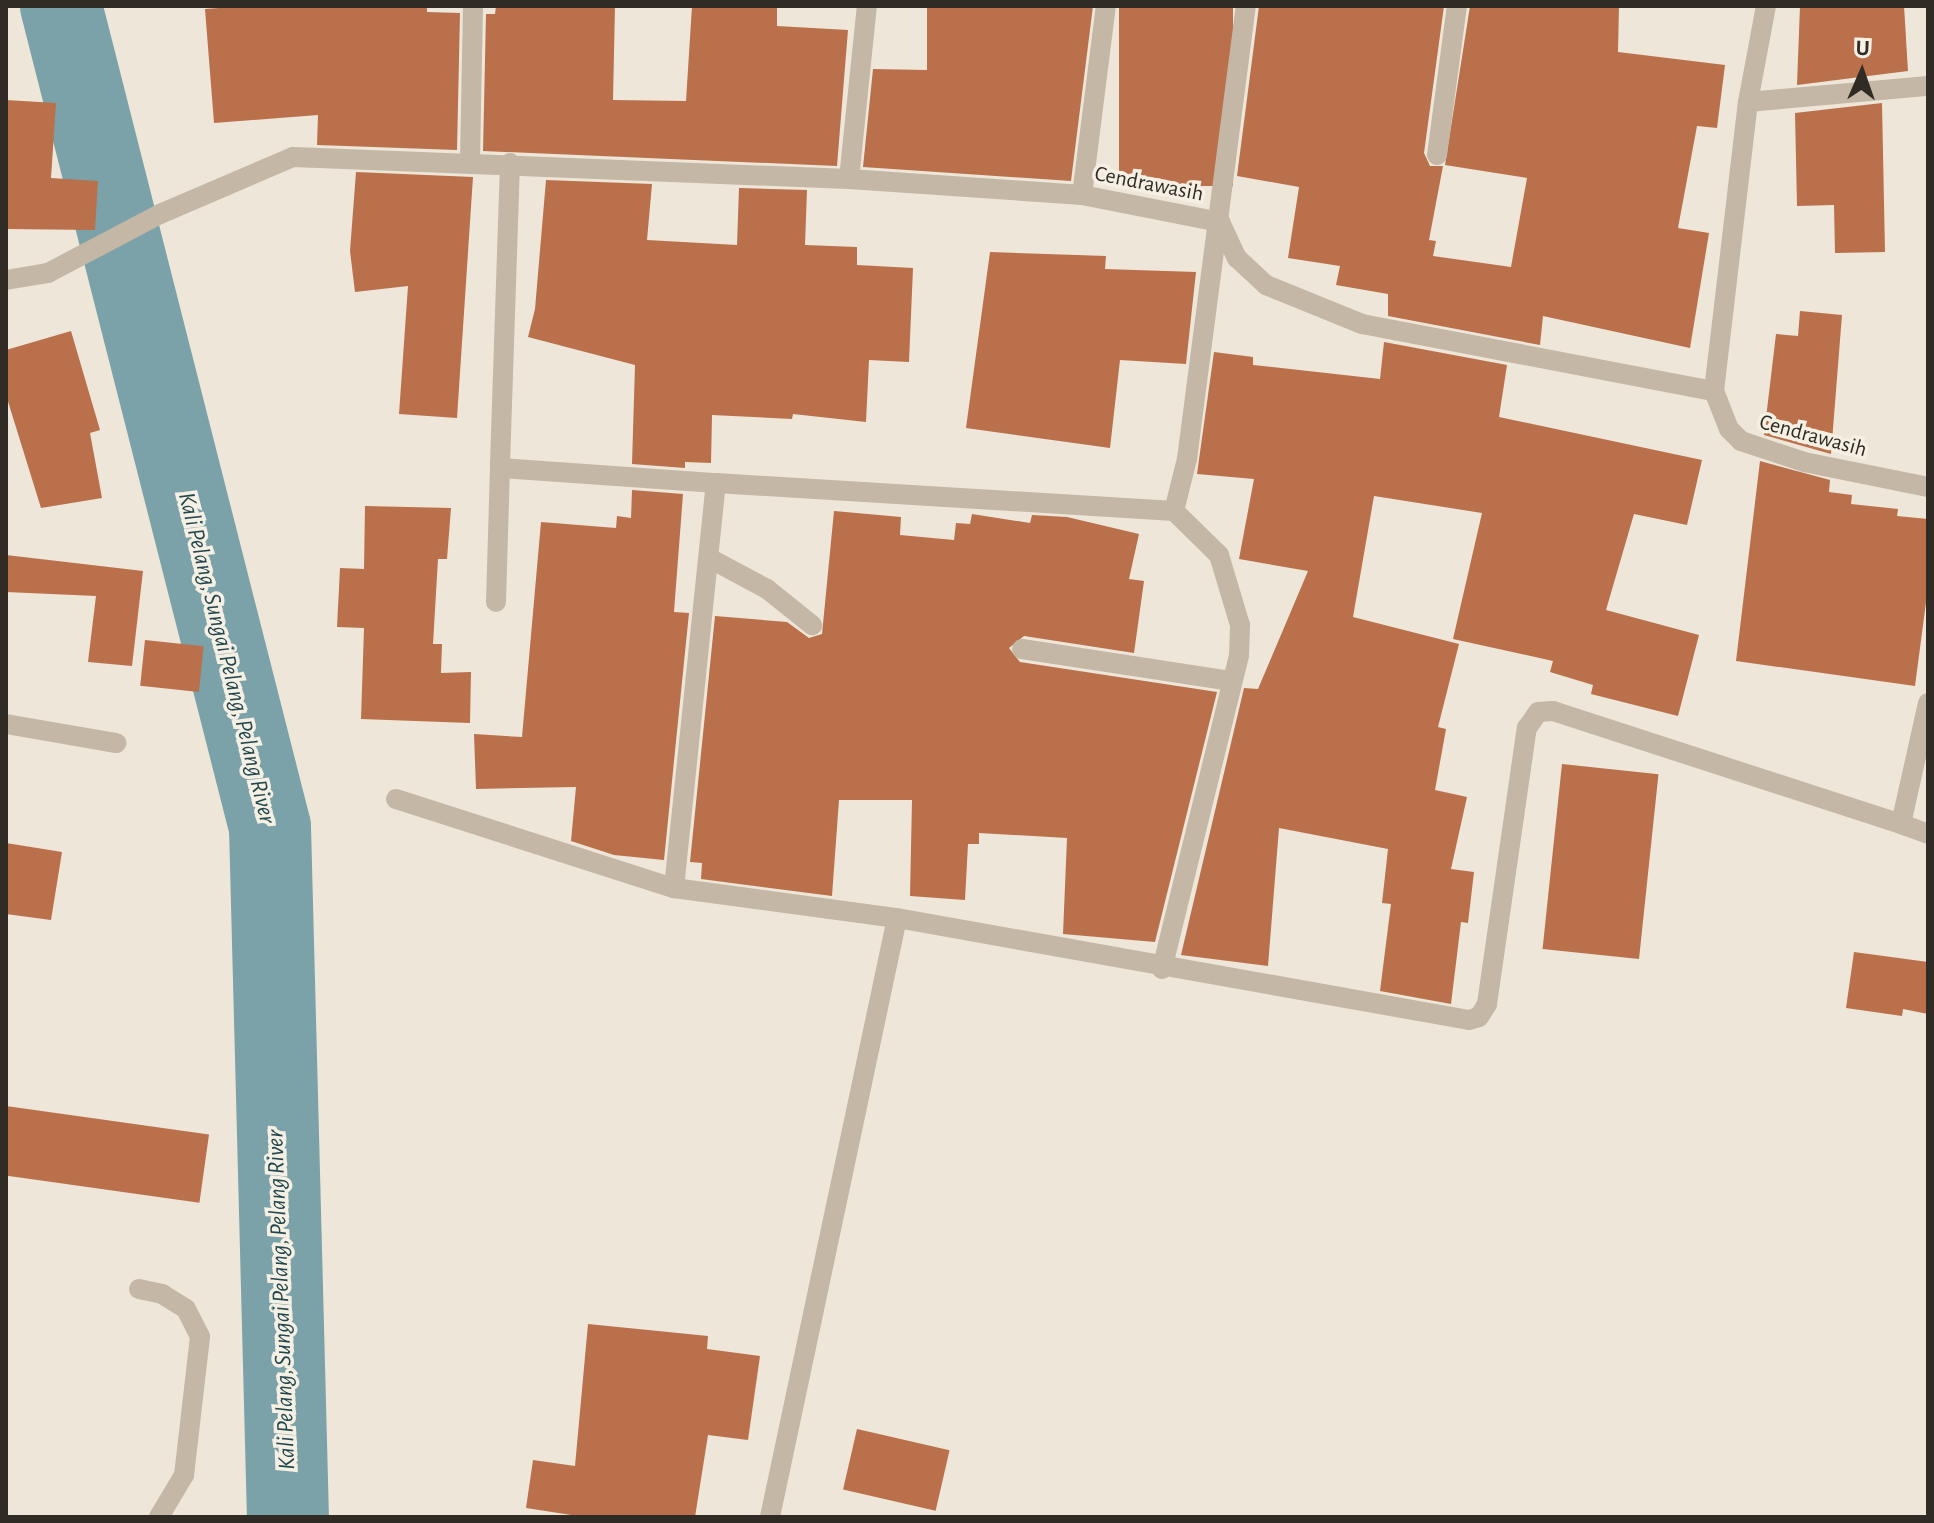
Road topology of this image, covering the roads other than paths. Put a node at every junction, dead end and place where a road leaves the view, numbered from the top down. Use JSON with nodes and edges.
{"nodes":[{"id":1,"x":473,"y":6,"type":"edge"},
{"id":2,"x":867,"y":6,"type":"edge"},
{"id":3,"x":1106,"y":6,"type":"edge"},
{"id":4,"x":1246,"y":6,"type":"edge"},
{"id":5,"x":1457,"y":6,"type":"edge"},
{"id":6,"x":1766,"y":6,"type":"edge"},
{"id":7,"x":1928,"y":86,"type":"edge"},
{"id":8,"x":1748,"y":102,"type":"junction"},
{"id":9,"x":1437,"y":155,"type":"dead end"},
{"id":10,"x":470,"y":161,"type":"junction"},
{"id":11,"x":510,"y":163,"type":"junction"},
{"id":12,"x":849,"y":179,"type":"junction"},
{"id":13,"x":1082,"y":195,"type":"junction"},
{"id":14,"x":1220,"y":222,"type":"junction"},
{"id":15,"x":6,"y":280,"type":"edge"},
{"id":16,"x":1714,"y":391,"type":"junction"},
{"id":17,"x":500,"y":468,"type":"junction"},
{"id":18,"x":716,"y":483,"type":"junction"},
{"id":19,"x":1928,"y":487,"type":"edge"},
{"id":20,"x":1174,"y":511,"type":"junction"},
{"id":21,"x":709,"y":558,"type":"junction"},
{"id":22,"x":496,"y":602,"type":"dead end"},
{"id":23,"x":812,"y":625,"type":"dead end"},
{"id":24,"x":1022,"y":649,"type":"dead end"},
{"id":25,"x":1232,"y":681,"type":"junction"},
{"id":26,"x":1928,"y":703,"type":"edge"},
{"id":27,"x":6,"y":724,"type":"edge"},
{"id":28,"x":116,"y":743,"type":"dead end"},
{"id":29,"x":396,"y":799,"type":"dead end"},
{"id":30,"x":1901,"y":824,"type":"junction"},
{"id":31,"x":1928,"y":834,"type":"edge"},
{"id":32,"x":674,"y":888,"type":"junction"},
{"id":33,"x":897,"y":918,"type":"junction"},
{"id":34,"x":1162,"y":969,"type":"junction"},
{"id":35,"x":139,"y":1289,"type":"dead end"},
{"id":36,"x":159,"y":1517,"type":"edge"},
{"id":37,"x":770,"y":1517,"type":"edge"}],
"edges":[{"from":1,"to":10,"type":"street"},
{"from":2,"to":12,"type":"street"},
{"from":3,"to":13,"type":"street"},
{"from":4,"to":14,"type":"street"},
{"from":5,"to":9,"type":"street"},
{"from":6,"to":8,"type":"street"},
{"from":7,"to":8,"type":"street"},
{"from":8,"to":16,"type":"street"},
{"from":10,"to":11,"type":"street","name":"Cendrawasih"},
{"from":10,"to":15,"type":"street","name":"Cendrawasih"},
{"from":11,"to":12,"type":"street","name":"Cendrawasih"},
{"from":11,"to":17,"type":"street"},
{"from":12,"to":13,"type":"street","name":"Cendrawasih"},
{"from":13,"to":14,"type":"street","name":"Cendrawasih"},
{"from":14,"to":16,"type":"street","name":"Cendrawasih"},
{"from":14,"to":20,"type":"street"},
{"from":16,"to":19,"type":"street","name":"Cendrawasih"},
{"from":17,"to":18,"type":"street"},
{"from":17,"to":22,"type":"street"},
{"from":18,"to":20,"type":"street"},
{"from":18,"to":21,"type":"street"},
{"from":20,"to":25,"type":"street"},
{"from":21,"to":23,"type":"street"},
{"from":21,"to":32,"type":"street"},
{"from":24,"to":25,"type":"street"},
{"from":25,"to":34,"type":"street"},
{"from":26,"to":30,"type":"street"},
{"from":27,"to":28,"type":"street"},
{"from":29,"to":32,"type":"street"},
{"from":30,"to":31,"type":"street"},
{"from":30,"to":34,"type":"street"},
{"from":32,"to":33,"type":"street"},
{"from":33,"to":34,"type":"street"},
{"from":33,"to":37,"type":"street"},
{"from":35,"to":36,"type":"street"}]}
